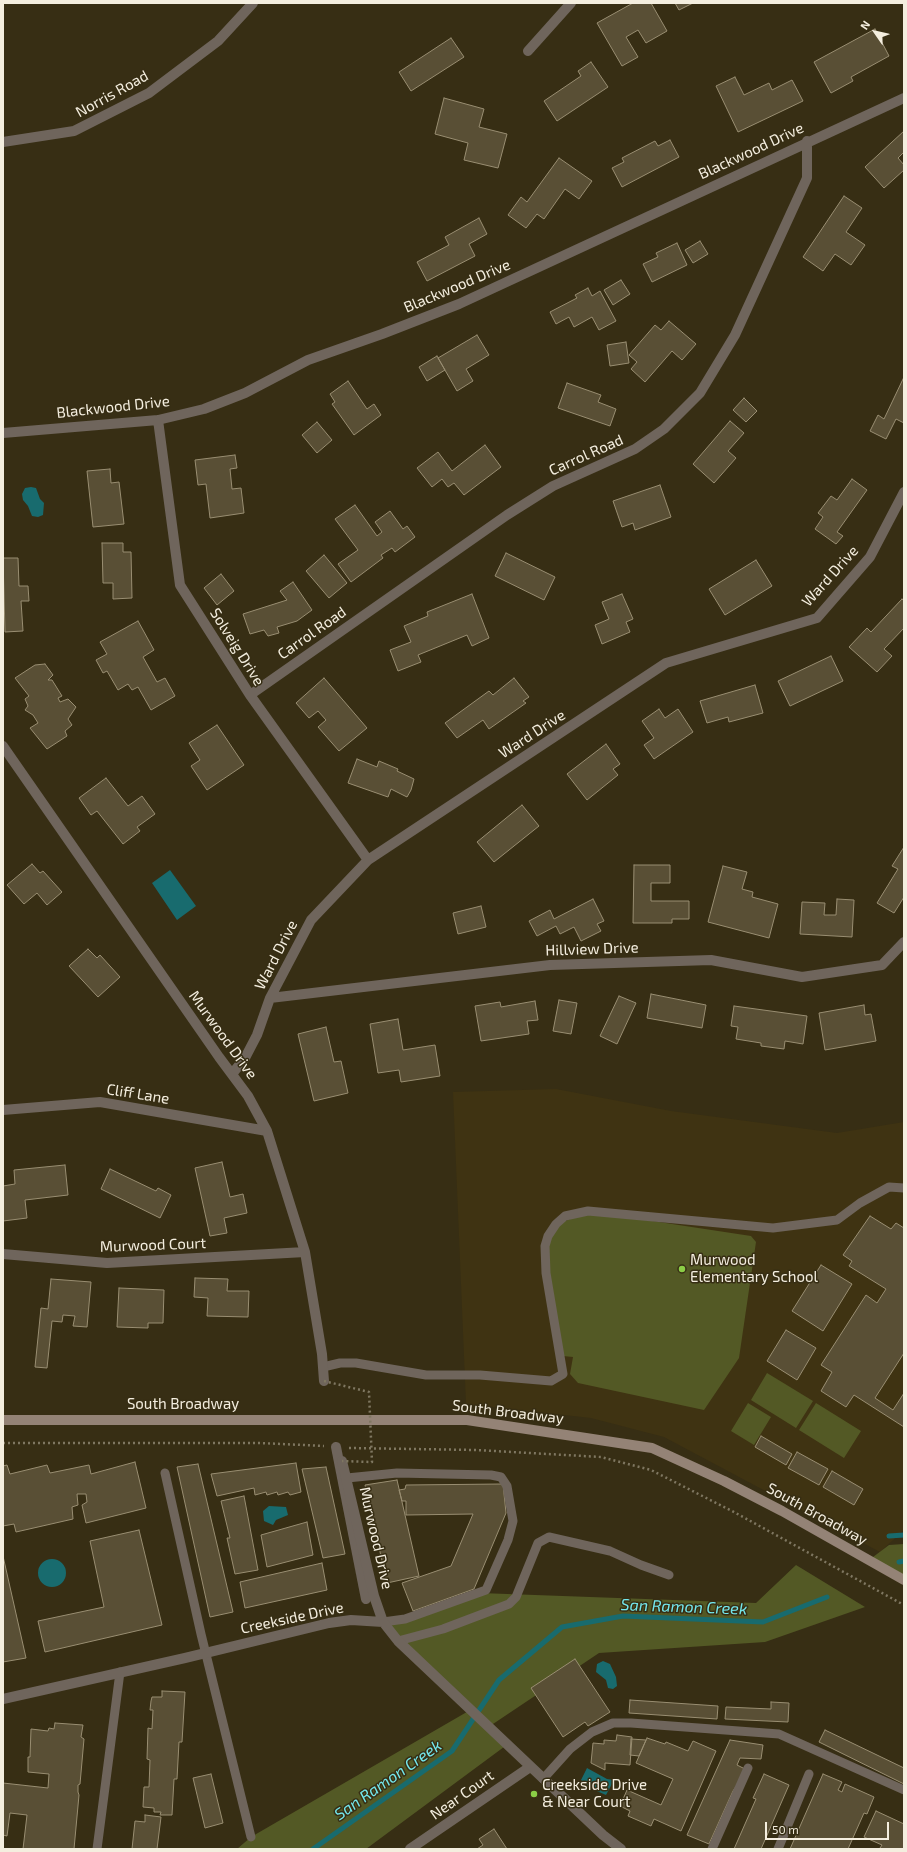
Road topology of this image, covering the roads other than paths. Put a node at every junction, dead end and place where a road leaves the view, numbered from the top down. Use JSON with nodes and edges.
{"nodes":[{"id":1,"x":253,"y":3,"type":"edge"},
{"id":2,"x":571,"y":3,"type":"edge"},
{"id":3,"x":528,"y":51,"type":"dead end"},
{"id":4,"x":904,"y":98,"type":"edge"},
{"id":5,"x":807,"y":141,"type":"junction"},
{"id":6,"x":3,"y":142,"type":"edge"},
{"id":7,"x":158,"y":420,"type":"junction"},
{"id":8,"x":3,"y":433,"type":"edge"},
{"id":9,"x":904,"y":492,"type":"edge"},
{"id":10,"x":250,"y":695,"type":"junction"},
{"id":11,"x":3,"y":746,"type":"edge"},
{"id":12,"x":368,"y":860,"type":"junction"},
{"id":13,"x":904,"y":942,"type":"edge"},
{"id":14,"x":270,"y":998,"type":"junction"},
{"id":15,"x":232,"y":1074,"type":"junction"},
{"id":16,"x":3,"y":1110,"type":"edge"},
{"id":17,"x":267,"y":1131,"type":"junction"},
{"id":18,"x":904,"y":1188,"type":"edge"},
{"id":19,"x":305,"y":1252,"type":"junction"},
{"id":20,"x":3,"y":1254,"type":"edge"},
{"id":21,"x":323,"y":1367,"type":"junction"},
{"id":22,"x":324,"y":1382,"type":"road end"},
{"id":23,"x":3,"y":1420,"type":"edge"},
{"id":24,"x":336,"y":1447,"type":"dead end"},
{"id":25,"x":342,"y":1461,"type":"road end"},
{"id":26,"x":165,"y":1473,"type":"dead end"},
{"id":27,"x":347,"y":1478,"type":"junction"},
{"id":28,"x":670,"y":1575,"type":"dead end"},
{"id":29,"x":904,"y":1580,"type":"edge"},
{"id":30,"x":366,"y":1599,"type":"dead end"},
{"id":31,"x":383,"y":1622,"type":"junction"},
{"id":32,"x":398,"y":1641,"type":"junction"},
{"id":33,"x":206,"y":1653,"type":"junction"},
{"id":34,"x":120,"y":1672,"type":"junction"},
{"id":35,"x":3,"y":1699,"type":"edge"},
{"id":36,"x":530,"y":1767,"type":"junction"},
{"id":37,"x":748,"y":1768,"type":"dead end"},
{"id":38,"x":809,"y":1774,"type":"dead end"},
{"id":39,"x":543,"y":1778,"type":"junction"},
{"id":40,"x":904,"y":1790,"type":"edge"},
{"id":41,"x":251,"y":1837,"type":"dead end"},
{"id":42,"x":97,"y":1849,"type":"edge"},
{"id":43,"x":410,"y":1849,"type":"edge"},
{"id":44,"x":621,"y":1849,"type":"edge"},
{"id":45,"x":712,"y":1849,"type":"edge"},
{"id":46,"x":778,"y":1849,"type":"edge"}],
"edges":[{"from":1,"to":6,"type":"street","name":"Norris Road"},
{"from":2,"to":3,"type":"street"},
{"from":4,"to":5,"type":"street","name":"Blackwood Drive"},
{"from":5,"to":7,"type":"street","name":"Blackwood Drive"},
{"from":5,"to":10,"type":"street","name":"Carrol Road"},
{"from":7,"to":8,"type":"street","name":"Blackwood Drive"},
{"from":7,"to":10,"type":"street","name":"Solveig Drive"},
{"from":9,"to":12,"type":"street","name":"Ward Drive"},
{"from":10,"to":12,"type":"street","name":"Solveig Drive"},
{"from":11,"to":15,"type":"street","name":"Murwood Drive"},
{"from":12,"to":14,"type":"street","name":"Ward Drive"},
{"from":13,"to":14,"type":"street","name":"Hillview Drive"},
{"from":14,"to":15,"type":"street","name":"Ward Drive"},
{"from":15,"to":17,"type":"street","name":"Murwood Drive"},
{"from":16,"to":17,"type":"street","name":"Cliff Lane"},
{"from":17,"to":19,"type":"street","name":"Murwood Drive"},
{"from":18,"to":21,"type":"lane"},
{"from":19,"to":20,"type":"street","name":"Murwood Court"},
{"from":19,"to":21,"type":"street","name":"Murwood Drive"},
{"from":21,"to":22,"type":"street","name":"Murwood Drive"},
{"from":23,"to":29,"type":"main road","name":"South Broadway"},
{"from":24,"to":30,"type":"street"},
{"from":25,"to":27,"type":"street","name":"Murwood Drive"},
{"from":26,"to":33,"type":"lane"},
{"from":27,"to":31,"type":"street","name":"Murwood Drive"},
{"from":27,"to":31,"type":"lane"},
{"from":28,"to":32,"type":"lane"},
{"from":31,"to":32,"type":"street"},
{"from":31,"to":33,"type":"street","name":"Creekside Drive"},
{"from":32,"to":36,"type":"street"},
{"from":33,"to":34,"type":"street","name":"Creekside Drive"},
{"from":33,"to":41,"type":"lane"},
{"from":34,"to":35,"type":"street","name":"Creekside Drive"},
{"from":34,"to":42,"type":"lane"},
{"from":36,"to":39,"type":"street"},
{"from":36,"to":43,"type":"street","name":"Near Court"},
{"from":37,"to":45,"type":"lane"},
{"from":38,"to":46,"type":"lane"},
{"from":39,"to":40,"type":"lane"},
{"from":39,"to":44,"type":"street"}]}
